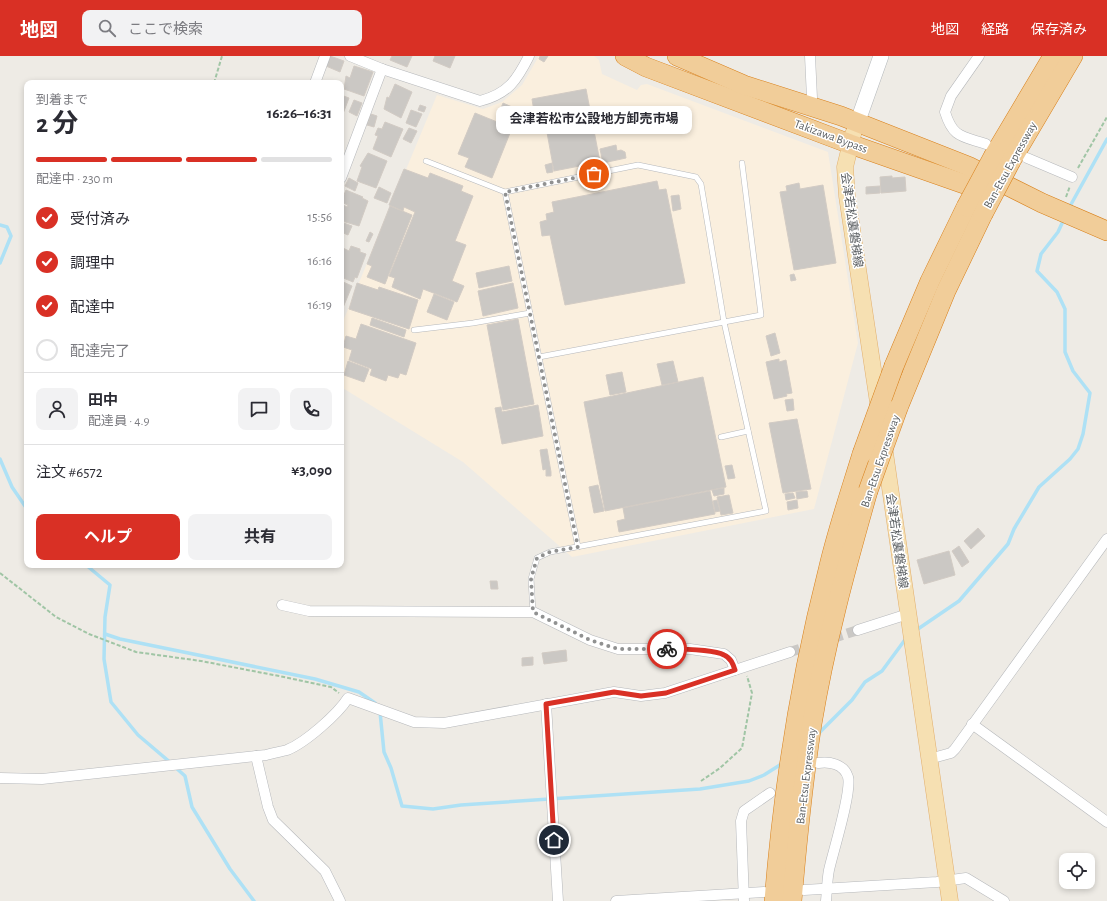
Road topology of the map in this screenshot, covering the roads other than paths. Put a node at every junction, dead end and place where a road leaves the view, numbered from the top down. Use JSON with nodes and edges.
{"nodes":[{"id":1,"x":325,"y":56,"type":"edge"},
{"id":2,"x":350,"y":56,"type":"edge"},
{"id":3,"x":529,"y":56,"type":"edge"},
{"id":4,"x":625,"y":56,"type":"edge"},
{"id":5,"x":677,"y":56,"type":"edge"},
{"id":6,"x":810,"y":56,"type":"edge"},
{"id":7,"x":881,"y":56,"type":"edge"},
{"id":8,"x":979,"y":56,"type":"edge"},
{"id":9,"x":1053,"y":56,"type":"edge"},
{"id":10,"x":1073,"y":56,"type":"edge"},
{"id":11,"x":368,"y":59,"type":"edge"},
{"id":12,"x":382,"y":69,"type":"junction"},
{"id":13,"x":316,"y":80,"type":"edge"},
{"id":14,"x":812,"y":98,"type":"dead end"},
{"id":15,"x":853,"y":134,"type":"junction"},
{"id":16,"x":1004,"y":155,"type":"junction"},
{"id":17,"x":426,"y":161,"type":"dead end"},
{"id":18,"x":742,"y":163,"type":"dead end"},
{"id":19,"x":344,"y":170,"type":"edge"},
{"id":20,"x":1072,"y":177,"type":"road end"},
{"id":21,"x":505,"y":192,"type":"junction"},
{"id":22,"x":975,"y":210,"type":"junction"},
{"id":23,"x":1107,"y":231,"type":"edge"},
{"id":24,"x":530,"y":313,"type":"junction"},
{"id":25,"x":724,"y":322,"type":"junction"},
{"id":26,"x":414,"y":330,"type":"dead end"},
{"id":27,"x":539,"y":357,"type":"junction"},
{"id":28,"x":748,"y":431,"type":"junction"},
{"id":29,"x":721,"y":437,"type":"dead end"},
{"id":30,"x":1107,"y":539,"type":"edge"},
{"id":31,"x":578,"y":547,"type":"junction"},
{"id":32,"x":282,"y":605,"type":"dead end"},
{"id":33,"x":533,"y":612,"type":"junction"},
{"id":34,"x":908,"y":614,"type":"junction"},
{"id":35,"x":858,"y":630,"type":"tunnel mouth"},
{"id":36,"x":790,"y":652,"type":"tunnel mouth"},
{"id":37,"x":740,"y":668,"type":"junction"},
{"id":38,"x":546,"y":704,"type":"junction"},
{"id":39,"x":972,"y":724,"type":"junction"},
{"id":40,"x":256,"y":756,"type":"junction"},
{"id":41,"x":929,"y":759,"type":"junction"},
{"id":42,"x":812,"y":764,"type":"junction"},
{"id":43,"x":0,"y":778,"type":"edge"},
{"id":44,"x":770,"y":793,"type":"dead end"},
{"id":45,"x":1107,"y":822,"type":"edge"},
{"id":46,"x":947,"y":880,"type":"junction"},
{"id":47,"x":827,"y":888,"type":"junction"},
{"id":48,"x":798,"y":896,"type":"edge"},
{"id":49,"x":769,"y":897,"type":"edge"},
{"id":50,"x":744,"y":898,"type":"edge"},
{"id":51,"x":340,"y":901,"type":"edge"},
{"id":52,"x":558,"y":901,"type":"edge"},
{"id":53,"x":616,"y":901,"type":"edge"},
{"id":54,"x":826,"y":901,"type":"edge"},
{"id":55,"x":950,"y":901,"type":"edge"},
{"id":56,"x":1004,"y":901,"type":"edge"}],
"edges":[{"from":1,"to":13,"type":"street"},
{"from":2,"to":11,"type":"street"},
{"from":3,"to":12,"type":"street"},
{"from":4,"to":15,"type":"highway","name":"Takizawa Bypass"},
{"from":5,"to":15,"type":"highway","name":"Takizawa Bypass"},
{"from":6,"to":14,"type":"street"},
{"from":7,"to":15,"type":"street"},
{"from":8,"to":16,"type":"street"},
{"from":9,"to":16,"type":"highway","name":"Ban-Etsu Expressway"},
{"from":10,"to":16,"type":"highway","name":"Ban-Etsu Expressway"},
{"from":11,"to":12,"type":"street"},
{"from":12,"to":19,"type":"street"},
{"from":15,"to":23,"type":"highway","name":"Takizawa Bypass"},
{"from":15,"to":34,"type":"main road","name":"会津若松裏磐梯線"},
{"from":16,"to":20,"type":"street"},
{"from":16,"to":22,"type":"highway","name":"Ban-Etsu Expressway","bridge":true},
{"from":17,"to":21,"type":"lane"},
{"from":18,"to":25,"type":"lane"},
{"from":21,"to":24,"type":"lane"},
{"from":21,"to":25,"type":"lane"},
{"from":22,"to":42,"type":"highway","name":"Ban-Etsu Expressway","bridge":true},
{"from":22,"to":49,"type":"highway","name":"Ban-Etsu Expressway","bridge":true},
{"from":24,"to":26,"type":"lane"},
{"from":24,"to":27,"type":"lane"},
{"from":25,"to":27,"type":"lane"},
{"from":25,"to":28,"type":"lane"},
{"from":27,"to":31,"type":"lane"},
{"from":28,"to":29,"type":"lane"},
{"from":28,"to":31,"type":"lane"},
{"from":30,"to":39,"type":"street"},
{"from":31,"to":33,"type":"lane"},
{"from":32,"to":33,"type":"street"},
{"from":33,"to":37,"type":"street"},
{"from":34,"to":35,"type":"street"},
{"from":34,"to":41,"type":"main road","name":"会津若松裏磐梯線"},
{"from":36,"to":37,"type":"street"},
{"from":37,"to":38,"type":"street"},
{"from":38,"to":40,"type":"street"},
{"from":38,"to":52,"type":"street"},
{"from":39,"to":41,"type":"street"},
{"from":39,"to":45,"type":"street"},
{"from":40,"to":43,"type":"street"},
{"from":40,"to":51,"type":"street"},
{"from":41,"to":46,"type":"main road","name":"会津若松裏磐梯線"},
{"from":42,"to":47,"type":"street"},
{"from":42,"to":48,"type":"highway","name":"Ban-Etsu Expressway"},
{"from":44,"to":50,"type":"street"},
{"from":46,"to":47,"type":"street"},
{"from":46,"to":55,"type":"main road","name":"会津若松裏磐梯線"},
{"from":46,"to":56,"type":"street"},
{"from":47,"to":48,"type":"street"},
{"from":47,"to":54,"type":"street"},
{"from":49,"to":50,"type":"street"},
{"from":50,"to":53,"type":"street"}]}
